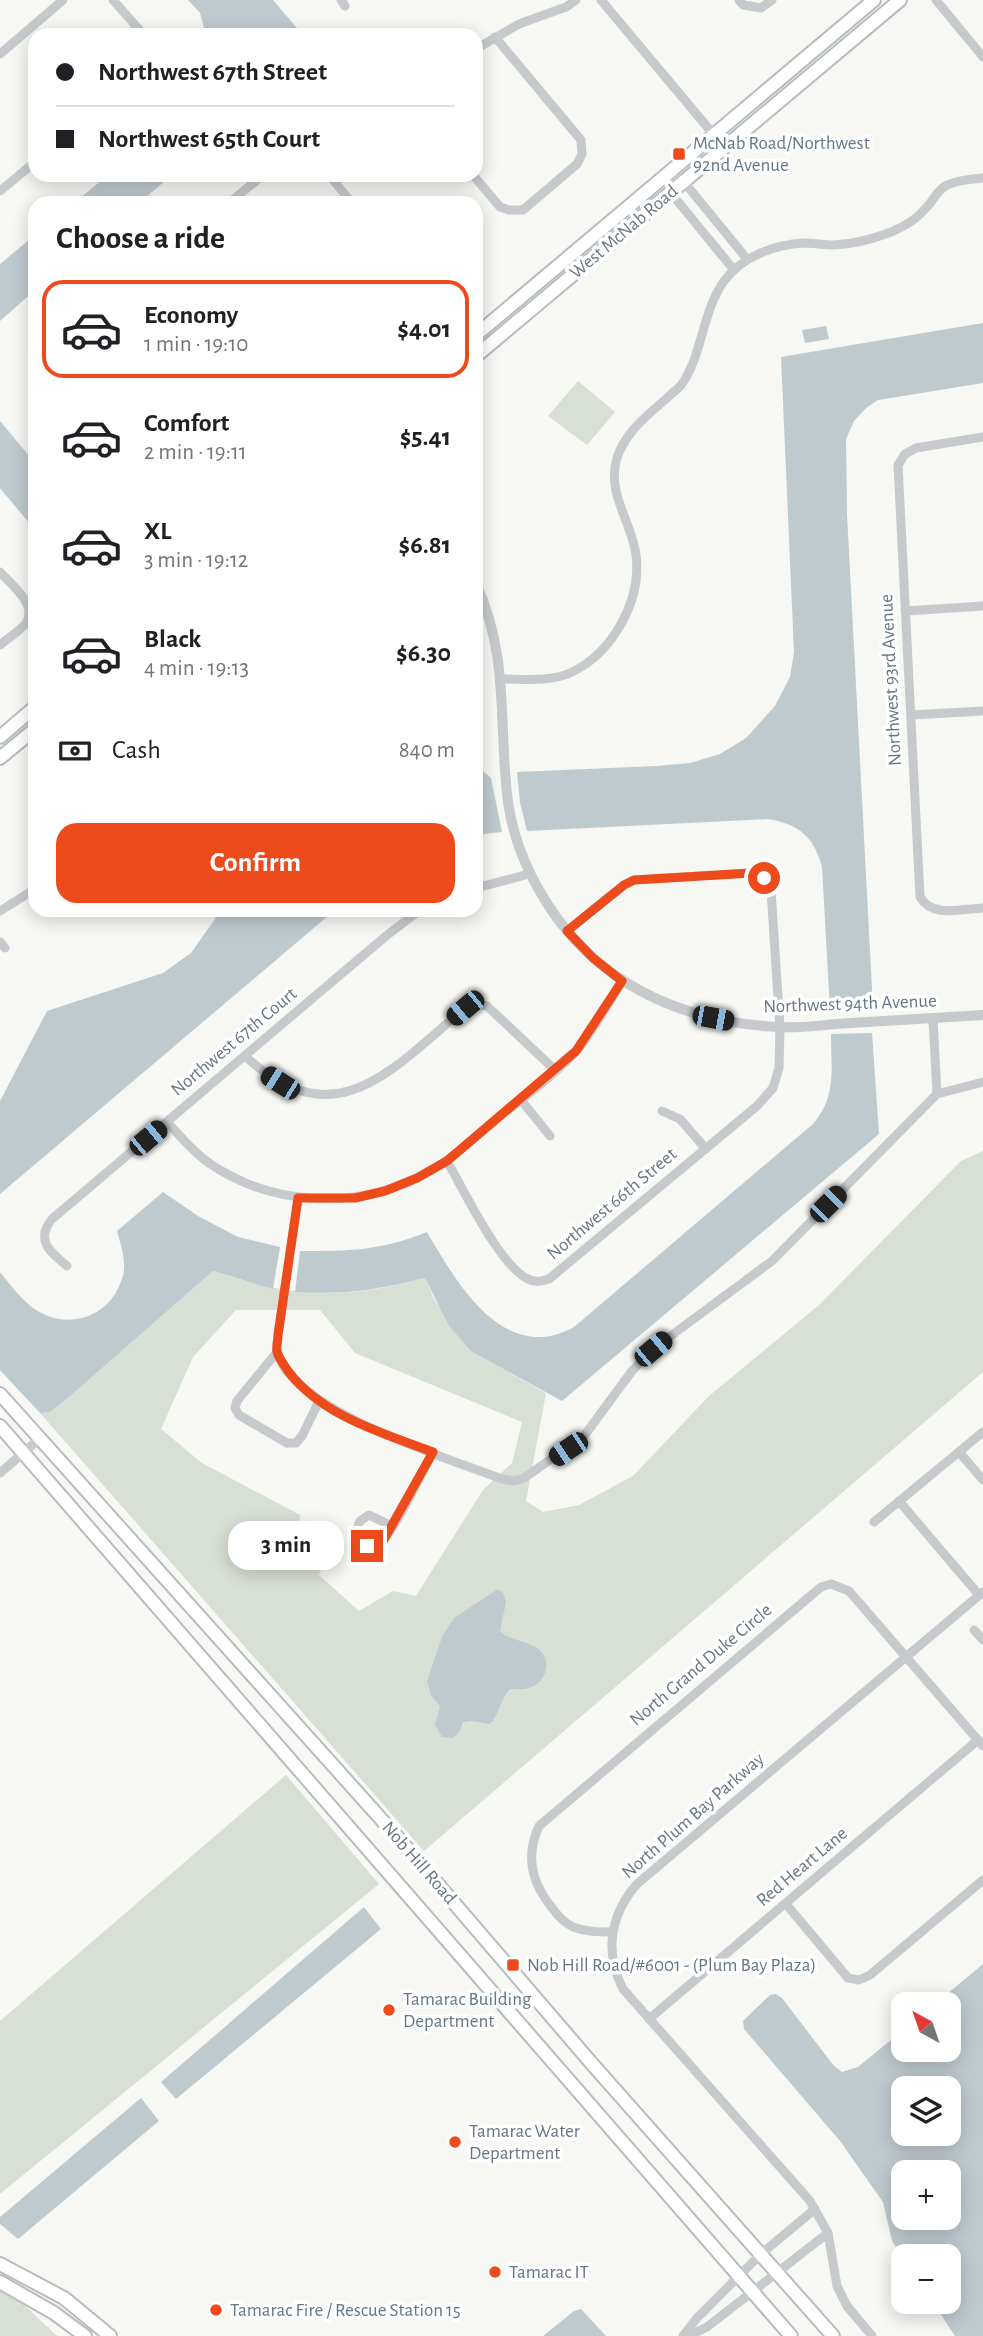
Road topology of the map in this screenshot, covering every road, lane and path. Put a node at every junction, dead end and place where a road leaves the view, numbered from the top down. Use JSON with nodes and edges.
{"nodes":[{"id":1,"x":63,"y":0,"type":"edge"},
{"id":2,"x":113,"y":0,"type":"edge"},
{"id":3,"x":576,"y":0,"type":"edge"},
{"id":4,"x":601,"y":0,"type":"edge"},
{"id":5,"x":739,"y":0,"type":"edge"},
{"id":6,"x":772,"y":0,"type":"edge"},
{"id":7,"x":874,"y":0,"type":"edge"},
{"id":8,"x":900,"y":0,"type":"edge"},
{"id":9,"x":936,"y":0,"type":"edge"},
{"id":10,"x":30,"y":28,"type":"edge"},
{"id":11,"x":138,"y":28,"type":"edge"},
{"id":12,"x":28,"y":30,"type":"edge"},
{"id":13,"x":495,"y":37,"type":"junction"},
{"id":14,"x":483,"y":45,"type":"edge"},
{"id":15,"x":0,"y":54,"type":"edge"},
{"id":16,"x":983,"y":57,"type":"edge"},
{"id":17,"x":714,"y":135,"type":"junction"},
{"id":18,"x":28,"y":168,"type":"edge"},
{"id":19,"x":666,"y":175,"type":"junction"},
{"id":20,"x":983,"y":178,"type":"edge"},
{"id":21,"x":254,"y":182,"type":"edge"},
{"id":22,"x":335,"y":182,"type":"edge"},
{"id":23,"x":479,"y":182,"type":"edge"},
{"id":24,"x":684,"y":182,"type":"junction"},
{"id":25,"x":0,"y":191,"type":"edge"},
{"id":26,"x":671,"y":192,"type":"junction"},
{"id":27,"x":238,"y":196,"type":"edge"},
{"id":28,"x":346,"y":196,"type":"edge"},
{"id":29,"x":747,"y":258,"type":"junction"},
{"id":30,"x":734,"y":270,"type":"junction"},
{"id":31,"x":483,"y":329,"type":"edge"},
{"id":32,"x":483,"y":350,"type":"edge"},
{"id":33,"x":983,"y":438,"type":"edge"},
{"id":34,"x":0,"y":572,"type":"edge"},
{"id":35,"x":483,"y":604,"type":"edge"},
{"id":36,"x":28,"y":605,"type":"edge"},
{"id":37,"x":983,"y":606,"type":"edge"},
{"id":38,"x":905,"y":611,"type":"junction"},
{"id":39,"x":28,"y":618,"type":"edge"},
{"id":40,"x":0,"y":645,"type":"edge"},
{"id":41,"x":502,"y":679,"type":"junction"},
{"id":42,"x":983,"y":711,"type":"edge"},
{"id":43,"x":28,"y":713,"type":"edge"},
{"id":44,"x":911,"y":715,"type":"junction"},
{"id":45,"x":28,"y":735,"type":"edge"},
{"id":46,"x":0,"y":737,"type":"edge"},
{"id":47,"x":0,"y":758,"type":"edge"},
{"id":48,"x":529,"y":874,"type":"junction"},
{"id":49,"x":483,"y":886,"type":"edge"},
{"id":50,"x":28,"y":893,"type":"edge"},
{"id":51,"x":983,"y":908,"type":"edge"},
{"id":52,"x":0,"y":911,"type":"edge"},
{"id":53,"x":411,"y":917,"type":"edge"},
{"id":54,"x":567,"y":931,"type":"junction"},
{"id":55,"x":622,"y":981,"type":"junction"},
{"id":56,"x":983,"y":1015,"type":"edge"},
{"id":57,"x":933,"y":1018,"type":"junction"},
{"id":58,"x":780,"y":1028,"type":"junction"},
{"id":59,"x":245,"y":1056,"type":"junction"},
{"id":60,"x":555,"y":1070,"type":"junction"},
{"id":61,"x":983,"y":1082,"type":"edge"},
{"id":62,"x":937,"y":1094,"type":"junction"},
{"id":63,"x":521,"y":1100,"type":"junction"},
{"id":64,"x":662,"y":1111,"type":"dead end"},
{"id":65,"x":167,"y":1122,"type":"junction"},
{"id":66,"x":550,"y":1136,"type":"dead end"},
{"id":67,"x":706,"y":1149,"type":"junction"},
{"id":68,"x":447,"y":1161,"type":"junction"},
{"id":69,"x":298,"y":1198,"type":"junction"},
{"id":70,"x":67,"y":1266,"type":"dead end"},
{"id":71,"x":277,"y":1352,"type":"junction"},
{"id":72,"x":0,"y":1394,"type":"edge"},
{"id":73,"x":319,"y":1401,"type":"junction"},
{"id":74,"x":0,"y":1426,"type":"edge"},
{"id":75,"x":983,"y":1432,"type":"edge"},
{"id":76,"x":39,"y":1439,"type":"junction"},
{"id":77,"x":433,"y":1452,"type":"junction"},
{"id":78,"x":959,"y":1452,"type":"junction"},
{"id":79,"x":23,"y":1453,"type":"junction"},
{"id":80,"x":0,"y":1472,"type":"edge"},
{"id":81,"x":983,"y":1480,"type":"edge"},
{"id":82,"x":899,"y":1502,"type":"junction"},
{"id":83,"x":874,"y":1522,"type":"dead end"},
{"id":84,"x":393,"y":1526,"type":"dead end"},
{"id":85,"x":981,"y":1593,"type":"edge"},
{"id":86,"x":974,"y":1630,"type":"dead end"},
{"id":87,"x":983,"y":1640,"type":"edge"},
{"id":88,"x":906,"y":1656,"type":"junction"},
{"id":89,"x":981,"y":1743,"type":"edge"},
{"id":90,"x":983,"y":1880,"type":"edge"},
{"id":91,"x":786,"y":1904,"type":"junction"},
{"id":92,"x":612,"y":1933,"type":"junction"},
{"id":93,"x":649,"y":2019,"type":"junction"},
{"id":94,"x":815,"y":2209,"type":"junction"},
{"id":95,"x":828,"y":2233,"type":"junction"},
{"id":96,"x":761,"y":2254,"type":"junction"},
{"id":97,"x":0,"y":2264,"type":"edge"},
{"id":98,"x":778,"y":2273,"type":"junction"},
{"id":99,"x":740,"y":2277,"type":"junction"},
{"id":100,"x":0,"y":2282,"type":"edge"},
{"id":101,"x":751,"y":2291,"type":"junction"},
{"id":102,"x":85,"y":2336,"type":"edge"},
{"id":103,"x":110,"y":2336,"type":"edge"},
{"id":104,"x":683,"y":2336,"type":"edge"},
{"id":105,"x":689,"y":2336,"type":"edge"},
{"id":106,"x":792,"y":2336,"type":"edge"},
{"id":107,"x":833,"y":2336,"type":"edge"},
{"id":108,"x":872,"y":2336,"type":"edge"}],
"edges":[{"from":1,"to":10,"type":"street"},
{"from":2,"to":11,"type":"street"},
{"from":3,"to":13,"type":"street"},
{"from":4,"to":17,"type":"street"},
{"from":5,"to":6,"type":"street"},
{"from":7,"to":17,"type":"main road","name":"West McNab Road"},
{"from":8,"to":24,"type":"main road","name":"West McNab Road"},
{"from":9,"to":16,"type":"street"},
{"from":12,"to":15,"type":"street"},
{"from":13,"to":14,"type":"street"},
{"from":13,"to":23,"type":"street"},
{"from":17,"to":19,"type":"main road","name":"West McNab Road"},
{"from":18,"to":25,"type":"street"},
{"from":19,"to":24,"type":"street"},
{"from":19,"to":26,"type":"street"},
{"from":19,"to":31,"type":"main road","name":"West McNab Road"},
{"from":20,"to":29,"type":"street"},
{"from":21,"to":27,"type":"street"},
{"from":22,"to":28,"type":"street"},
{"from":24,"to":26,"type":"main road","name":"West McNab Road"},
{"from":24,"to":29,"type":"street"},
{"from":26,"to":30,"type":"street"},
{"from":26,"to":32,"type":"main road","name":"West McNab Road"},
{"from":29,"to":30,"type":"street"},
{"from":30,"to":41,"type":"street"},
{"from":33,"to":38,"type":"street","name":"Northwest 93rd Avenue"},
{"from":34,"to":36,"type":"street"},
{"from":35,"to":41,"type":"street","name":"Northwest 94th Avenue"},
{"from":37,"to":38,"type":"street"},
{"from":38,"to":44,"type":"street","name":"Northwest 93rd Avenue"},
{"from":39,"to":40,"type":"street"},
{"from":41,"to":48,"type":"street","name":"Northwest 94th Avenue"},
{"from":42,"to":44,"type":"street"},
{"from":43,"to":46,"type":"main road"},
{"from":44,"to":51,"type":"street","name":"Northwest 93rd Avenue"},
{"from":45,"to":47,"type":"main road"},
{"from":48,"to":49,"type":"street"},
{"from":48,"to":54,"type":"street","name":"Northwest 94th Avenue"},
{"from":50,"to":52,"type":"street"},
{"from":53,"to":59,"type":"street","name":"Northwest 67th Court"},
{"from":54,"to":55,"type":"street","name":"Northwest 94th Avenue"},
{"from":54,"to":58,"type":"street","name":"Northwest 66th Street"},
{"from":55,"to":58,"type":"street","name":"Northwest 94th Avenue"},
{"from":55,"to":60,"type":"street"},
{"from":56,"to":57,"type":"street","name":"Northwest 94th Avenue"},
{"from":57,"to":58,"type":"street","name":"Northwest 94th Avenue"},
{"from":57,"to":62,"type":"street"},
{"from":58,"to":67,"type":"street","name":"Northwest 66th Street"},
{"from":59,"to":60,"type":"street"},
{"from":59,"to":65,"type":"street","name":"Northwest 67th Court"},
{"from":60,"to":63,"type":"street"},
{"from":61,"to":62,"type":"street"},
{"from":62,"to":77,"type":"street"},
{"from":63,"to":66,"type":"street"},
{"from":63,"to":68,"type":"street"},
{"from":64,"to":67,"type":"street","name":"Northwest 66th Street"},
{"from":65,"to":69,"type":"street"},
{"from":65,"to":70,"type":"street","name":"Northwest 67th Court"},
{"from":67,"to":68,"type":"street","name":"Northwest 66th Street"},
{"from":68,"to":69,"type":"street"},
{"from":69,"to":71,"type":"street"},
{"from":71,"to":73,"type":"street"},
{"from":71,"to":73,"type":"street"},
{"from":72,"to":76,"type":"main road","name":"Nob Hill Road"},
{"from":73,"to":77,"type":"street"},
{"from":74,"to":79,"type":"main road","name":"Nob Hill Road"},
{"from":75,"to":78,"type":"street"},
{"from":76,"to":79,"type":"street"},
{"from":76,"to":96,"type":"main road","name":"Nob Hill Road"},
{"from":77,"to":84,"type":"street"},
{"from":78,"to":81,"type":"street"},
{"from":78,"to":82,"type":"street"},
{"from":79,"to":80,"type":"street"},
{"from":79,"to":99,"type":"main road","name":"Nob Hill Road"},
{"from":82,"to":83,"type":"street"},
{"from":82,"to":85,"type":"street"},
{"from":85,"to":88,"type":"street","name":"North Plum Bay Parkway"},
{"from":86,"to":87,"type":"street"},
{"from":88,"to":89,"type":"street","name":"North Grand Duke Circle"},
{"from":88,"to":92,"type":"street","name":"North Plum Bay Parkway"},
{"from":88,"to":92,"type":"street","name":"North Grand Duke Circle"},
{"from":89,"to":91,"type":"street","name":"Red Heart Lane"},
{"from":90,"to":91,"type":"street"},
{"from":91,"to":93,"type":"street","name":"Red Heart Lane"},
{"from":92,"to":93,"type":"street","name":"North Plum Bay Parkway"},
{"from":93,"to":94,"type":"street","name":"North Plum Bay Parkway"},
{"from":94,"to":95,"type":"street","name":"North Plum Bay Parkway"},
{"from":94,"to":96,"type":"street"},
{"from":95,"to":98,"type":"street"},
{"from":95,"to":108,"type":"street","name":"North Plum Bay Parkway"},
{"from":96,"to":98,"type":"main road","name":"Nob Hill Road"},
{"from":96,"to":99,"type":"street"},
{"from":97,"to":103,"type":"main road"},
{"from":98,"to":101,"type":"street"},
{"from":98,"to":107,"type":"main road","name":"Nob Hill Road"},
{"from":99,"to":101,"type":"main road","name":"Nob Hill Road"},
{"from":99,"to":104,"type":"street"},
{"from":100,"to":102,"type":"main road"},
{"from":101,"to":105,"type":"street"},
{"from":101,"to":106,"type":"main road","name":"Nob Hill Road"}]}
